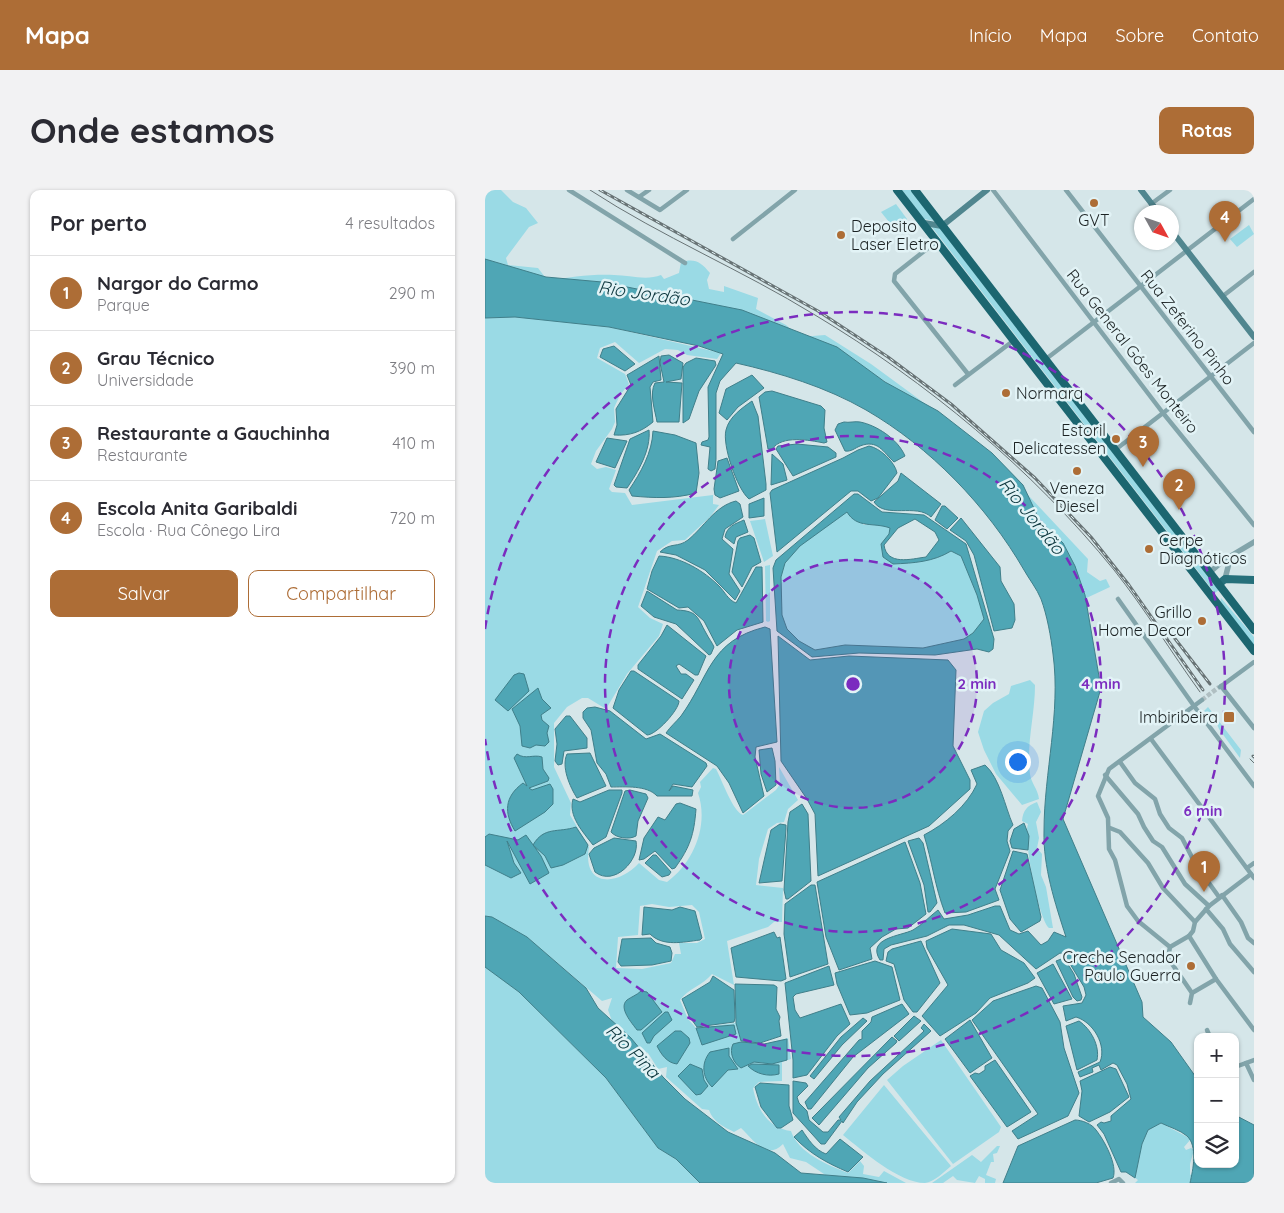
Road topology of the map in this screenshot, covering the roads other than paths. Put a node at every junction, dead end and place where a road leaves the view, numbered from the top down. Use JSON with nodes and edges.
{"nodes":[{"id":1,"x":569,"y":190,"type":"edge"},
{"id":2,"x":627,"y":190,"type":"edge"},
{"id":3,"x":649,"y":190,"type":"edge"},
{"id":4,"x":687,"y":190,"type":"edge"},
{"id":5,"x":795,"y":190,"type":"edge"},
{"id":6,"x":897,"y":190,"type":"edge"},
{"id":7,"x":915,"y":190,"type":"edge"},
{"id":8,"x":987,"y":190,"type":"edge"},
{"id":9,"x":993,"y":190,"type":"edge"},
{"id":10,"x":1066,"y":190,"type":"edge"},
{"id":11,"x":1141,"y":190,"type":"edge"},
{"id":12,"x":1170,"y":190,"type":"edge"},
{"id":13,"x":635,"y":192,"type":"edge"},
{"id":14,"x":639,"y":197,"type":"junction"},
{"id":15,"x":1254,"y":200,"type":"edge"},
{"id":16,"x":1151,"y":204,"type":"joint"},
{"id":17,"x":924,"y":223,"type":"junction"},
{"id":18,"x":942,"y":226,"type":"junction"},
{"id":19,"x":733,"y":239,"type":"dead end"},
{"id":20,"x":1179,"y":239,"type":"edge"},
{"id":21,"x":937,"y":241,"type":"junction"},
{"id":22,"x":1188,"y":250,"type":"junction"},
{"id":23,"x":685,"y":263,"type":"dead end"},
{"id":24,"x":1254,"y":272,"type":"edge"},
{"id":25,"x":1140,"y":287,"type":"junction"},
{"id":26,"x":1223,"y":296,"type":"junction"},
{"id":27,"x":1094,"y":322,"type":"junction"},
{"id":28,"x":1254,"y":337,"type":"edge"},
{"id":29,"x":1013,"y":341,"type":"junction"},
{"id":30,"x":1254,"y":343,"type":"edge"},
{"id":31,"x":1046,"y":359,"type":"junction"},
{"id":32,"x":969,"y":374,"type":"junction"},
{"id":33,"x":1211,"y":376,"type":"junction"},
{"id":34,"x":955,"y":385,"type":"dead end"},
{"id":35,"x":1163,"y":412,"type":"junction"},
{"id":36,"x":1254,"y":432,"type":"edge"},
{"id":37,"x":1115,"y":450,"type":"junction"},
{"id":38,"x":1254,"y":525,"type":"edge"},
{"id":39,"x":1254,"y":542,"type":"edge"},
{"id":40,"x":1230,"y":559,"type":"junction"},
{"id":41,"x":1209,"y":572,"type":"junction"},
{"id":42,"x":1254,"y":580,"type":"edge"},
{"id":43,"x":1222,"y":582,"type":"junction"},
{"id":44,"x":1118,"y":598,"type":"dead end"},
{"id":45,"x":1217,"y":605,"type":"junction"},
{"id":46,"x":1254,"y":630,"type":"edge"},
{"id":47,"x":1254,"y":652,"type":"edge"},
{"id":48,"x":1254,"y":662,"type":"edge"},
{"id":49,"x":1202,"y":700,"type":"tunnel mouth"},
{"id":50,"x":1194,"y":706,"type":"junction"},
{"id":51,"x":1254,"y":728,"type":"edge"},
{"id":52,"x":1151,"y":739,"type":"junction"},
{"id":53,"x":1120,"y":762,"type":"junction"},
{"id":54,"x":1105,"y":775,"type":"junction"},
{"id":55,"x":1254,"y":786,"type":"edge"},
{"id":56,"x":1110,"y":828,"type":"junction"},
{"id":57,"x":1120,"y":832,"type":"junction"},
{"id":58,"x":1110,"y":838,"type":"junction"},
{"id":59,"x":1254,"y":863,"type":"edge"},
{"id":60,"x":1247,"y":868,"type":"junction"},
{"id":61,"x":1252,"y":876,"type":"edge"},
{"id":62,"x":1221,"y":896,"type":"junction"},
{"id":63,"x":1207,"y":907,"type":"junction"},
{"id":64,"x":1195,"y":922,"type":"junction"},
{"id":65,"x":1189,"y":936,"type":"junction"},
{"id":66,"x":1254,"y":943,"type":"edge"},
{"id":67,"x":1170,"y":947,"type":"junction"},
{"id":68,"x":1254,"y":972,"type":"edge"},
{"id":69,"x":1216,"y":979,"type":"junction"},
{"id":70,"x":1192,"y":993,"type":"junction"},
{"id":71,"x":1190,"y":1003,"type":"dead end"},
{"id":72,"x":1207,"y":1030,"type":"dead end"},
{"id":73,"x":1254,"y":1030,"type":"edge"},
{"id":74,"x":1208,"y":1033,"type":"edge"},
{"id":75,"x":1254,"y":1060,"type":"edge"},
{"id":76,"x":1246,"y":1063,"type":"junction"},
{"id":77,"x":1239,"y":1066,"type":"edge"},
{"id":78,"x":1254,"y":1080,"type":"edge"},
{"id":79,"x":1122,"y":1181,"type":"edge"},
{"id":80,"x":1111,"y":1183,"type":"edge"}],
"edges":[{"from":1,"to":23,"type":"street"},
{"from":2,"to":13,"type":"street"},
{"from":3,"to":14,"type":"street"},
{"from":4,"to":14,"type":"street"},
{"from":5,"to":19,"type":"street"},
{"from":6,"to":17,"type":"highway"},
{"from":7,"to":18,"type":"highway"},
{"from":8,"to":18,"type":"main road"},
{"from":9,"to":27,"type":"street","name":"Rua General Góes Monteiro"},
{"from":10,"to":25,"type":"street","name":"Rua Zeferino Pinho"},
{"from":11,"to":16,"type":"main road"},
{"from":12,"to":16,"type":"street"},
{"from":13,"to":14,"type":"street"},
{"from":15,"to":22,"type":"street"},
{"from":17,"to":18,"type":"main road"},
{"from":17,"to":21,"type":"highway"},
{"from":18,"to":31,"type":"highway"},
{"from":20,"to":22,"type":"main road"},
{"from":21,"to":29,"type":"highway"},
{"from":21,"to":32,"type":"street"},
{"from":22,"to":25,"type":"street"},
{"from":22,"to":26,"type":"main road"},
{"from":24,"to":26,"type":"street"},
{"from":25,"to":27,"type":"street"},
{"from":25,"to":33,"type":"street","name":"Rua Zeferino Pinho"},
{"from":26,"to":28,"type":"main road"},
{"from":27,"to":31,"type":"street"},
{"from":27,"to":35,"type":"street","name":"Rua General Góes Monteiro"},
{"from":29,"to":32,"type":"street"},
{"from":29,"to":45,"type":"highway"},
{"from":30,"to":33,"type":"street"},
{"from":31,"to":37,"type":"highway"},
{"from":32,"to":34,"type":"street"},
{"from":33,"to":35,"type":"street"},
{"from":33,"to":36,"type":"street","name":"Rua Zeferino Pinho"},
{"from":35,"to":37,"type":"street"},
{"from":35,"to":38,"type":"street","name":"Rua General Góes Monteiro"},
{"from":37,"to":41,"type":"highway"},
{"from":39,"to":40,"type":"street"},
{"from":40,"to":41,"type":"street"},
{"from":40,"to":43,"type":"street"},
{"from":41,"to":43,"type":"highway"},
{"from":42,"to":43,"type":"main road"},
{"from":43,"to":45,"type":"highway"},
{"from":43,"to":46,"type":"highway"},
{"from":44,"to":50,"type":"street"},
{"from":45,"to":47,"type":"highway"},
{"from":48,"to":51,"type":"street"},
{"from":49,"to":50,"type":"street"},
{"from":50,"to":52,"type":"street"},
{"from":50,"to":55,"type":"street"},
{"from":52,"to":53,"type":"street"},
{"from":52,"to":60,"type":"street"},
{"from":53,"to":54,"type":"street"},
{"from":53,"to":62,"type":"street"},
{"from":54,"to":56,"type":"street"},
{"from":54,"to":63,"type":"street"},
{"from":56,"to":57,"type":"street"},
{"from":56,"to":58,"type":"street"},
{"from":57,"to":58,"type":"street"},
{"from":57,"to":64,"type":"street"},
{"from":58,"to":67,"type":"street"},
{"from":59,"to":60,"type":"street"},
{"from":60,"to":61,"type":"street"},
{"from":61,"to":62,"type":"street"},
{"from":62,"to":63,"type":"street"},
{"from":62,"to":66,"type":"street"},
{"from":63,"to":64,"type":"street"},
{"from":63,"to":68,"type":"street"},
{"from":64,"to":65,"type":"street"},
{"from":65,"to":67,"type":"street"},
{"from":65,"to":69,"type":"street"},
{"from":67,"to":70,"type":"street"},
{"from":69,"to":70,"type":"street"},
{"from":69,"to":73,"type":"street"},
{"from":70,"to":71,"type":"street"},
{"from":72,"to":74,"type":"street"},
{"from":75,"to":76,"type":"street"},
{"from":76,"to":77,"type":"street"},
{"from":76,"to":78,"type":"street"},
{"from":79,"to":80,"type":"street"}]}
